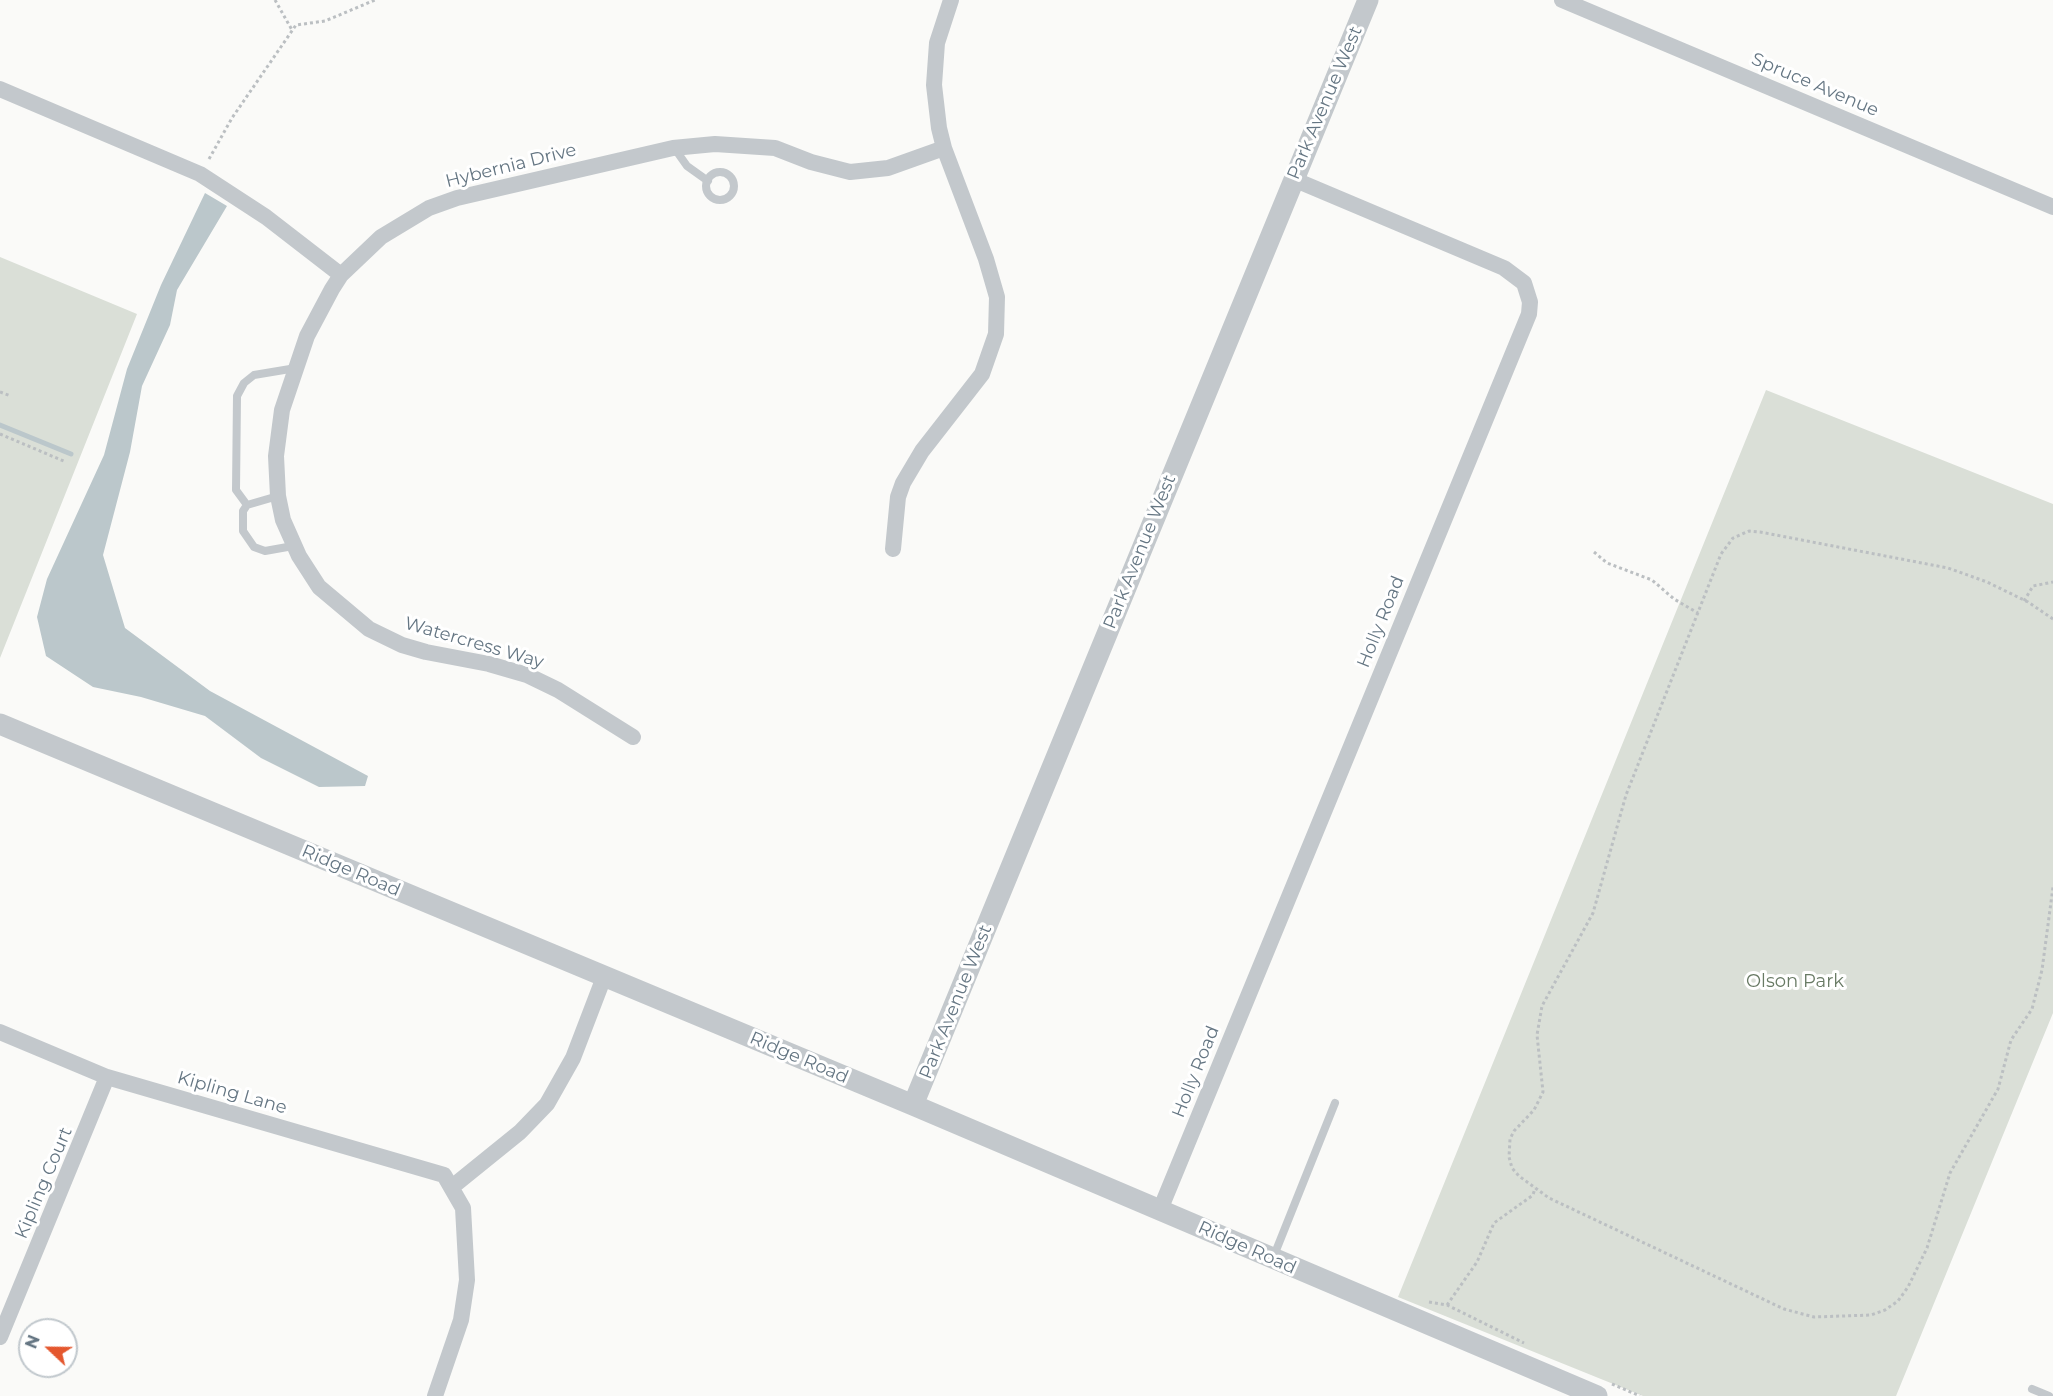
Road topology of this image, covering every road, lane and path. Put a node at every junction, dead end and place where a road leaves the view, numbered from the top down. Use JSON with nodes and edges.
{"nodes":[{"id":1,"x":275,"y":0,"type":"edge"},
{"id":2,"x":375,"y":0,"type":"edge"},
{"id":3,"x":951,"y":0,"type":"edge"},
{"id":4,"x":1368,"y":0,"type":"edge"},
{"id":5,"x":1562,"y":0,"type":"edge"},
{"id":6,"x":292,"y":30,"type":"junction"},
{"id":7,"x":0,"y":89,"type":"edge"},
{"id":8,"x":674,"y":148,"type":"junction"},
{"id":9,"x":944,"y":148,"type":"junction"},
{"id":10,"x":206,"y":177,"type":"junction"},
{"id":11,"x":1293,"y":179,"type":"junction"},
{"id":12,"x":708,"y":181,"type":"dead end"},
{"id":13,"x":2053,"y":207,"type":"edge"},
{"id":14,"x":341,"y":275,"type":"junction"},
{"id":15,"x":296,"y":368,"type":"junction"},
{"id":16,"x":0,"y":392,"type":"edge"},
{"id":17,"x":11,"y":396,"type":"dead end"},
{"id":18,"x":0,"y":434,"type":"edge"},
{"id":19,"x":66,"y":462,"type":"dead end"},
{"id":20,"x":278,"y":496,"type":"junction"},
{"id":21,"x":247,"y":505,"type":"junction"},
{"id":22,"x":293,"y":546,"type":"junction"},
{"id":23,"x":893,"y":549,"type":"dead end"},
{"id":24,"x":1594,"y":552,"type":"dead end"},
{"id":25,"x":2053,"y":582,"type":"edge"},
{"id":26,"x":2024,"y":601,"type":"junction"},
{"id":27,"x":1698,"y":613,"type":"junction"},
{"id":28,"x":2053,"y":619,"type":"edge"},
{"id":29,"x":0,"y":724,"type":"edge"},
{"id":30,"x":633,"y":737,"type":"dead end"},
{"id":31,"x":2053,"y":887,"type":"edge"},
{"id":32,"x":604,"y":977,"type":"junction"},
{"id":33,"x":0,"y":1032,"type":"edge"},
{"id":34,"x":107,"y":1077,"type":"junction"},
{"id":35,"x":1335,"y":1103,"type":"dead end"},
{"id":36,"x":913,"y":1105,"type":"junction"},
{"id":37,"x":452,"y":1187,"type":"junction"},
{"id":38,"x":1535,"y":1188,"type":"junction"},
{"id":39,"x":1160,"y":1210,"type":"junction"},
{"id":40,"x":1273,"y":1258,"type":"junction"},
{"id":41,"x":1447,"y":1305,"type":"dead end"},
{"id":42,"x":0,"y":1337,"type":"edge"},
{"id":43,"x":2032,"y":1389,"type":"dead end"},
{"id":44,"x":1574,"y":1392,"type":"edge"},
{"id":45,"x":435,"y":1396,"type":"edge"},
{"id":46,"x":1597,"y":1396,"type":"edge"},
{"id":47,"x":2049,"y":1396,"type":"edge"}],
"edges":[{"from":1,"to":6,"type":"path"},
{"from":2,"to":6,"type":"path"},
{"from":3,"to":9,"type":"street"},
{"from":4,"to":11,"type":"street","name":"Park Avenue West"},
{"from":5,"to":13,"type":"street","name":"Spruce Avenue"},
{"from":6,"to":10,"type":"path"},
{"from":7,"to":10,"type":"street"},
{"from":8,"to":9,"type":"street","name":"Hybernia Drive"},
{"from":8,"to":12,"type":"lane"},
{"from":8,"to":14,"type":"street","name":"Hybernia Drive"},
{"from":9,"to":23,"type":"street"},
{"from":10,"to":14,"type":"street"},
{"from":11,"to":36,"type":"street","name":"Park Avenue West"},
{"from":11,"to":39,"type":"street","name":"Holly Road"},
{"from":14,"to":15,"type":"street","name":"Watercress Way"},
{"from":15,"to":20,"type":"street","name":"Watercress Way"},
{"from":15,"to":21,"type":"lane"},
{"from":16,"to":17,"type":"path"},
{"from":18,"to":19,"type":"path"},
{"from":20,"to":21,"type":"lane"},
{"from":20,"to":22,"type":"street","name":"Watercress Way"},
{"from":21,"to":22,"type":"lane"},
{"from":22,"to":30,"type":"street","name":"Watercress Way"},
{"from":24,"to":27,"type":"path"},
{"from":25,"to":26,"type":"path"},
{"from":26,"to":27,"type":"path"},
{"from":26,"to":28,"type":"path"},
{"from":27,"to":38,"type":"path"},
{"from":29,"to":32,"type":"street","name":"Ridge Road"},
{"from":31,"to":38,"type":"path"},
{"from":32,"to":36,"type":"street","name":"Ridge Road"},
{"from":32,"to":37,"type":"street"},
{"from":33,"to":34,"type":"street","name":"Kipling Lane"},
{"from":34,"to":37,"type":"street","name":"Kipling Lane"},
{"from":34,"to":42,"type":"street","name":"Kipling Court"},
{"from":35,"to":40,"type":"lane"},
{"from":36,"to":39,"type":"street","name":"Ridge Road"},
{"from":37,"to":45,"type":"street"},
{"from":38,"to":41,"type":"path"},
{"from":39,"to":40,"type":"street","name":"Ridge Road"},
{"from":40,"to":44,"type":"street","name":"Ridge Road"},
{"from":43,"to":47,"type":"lane"},
{"from":44,"to":46,"type":"street","name":"Ridge Road"}]}
